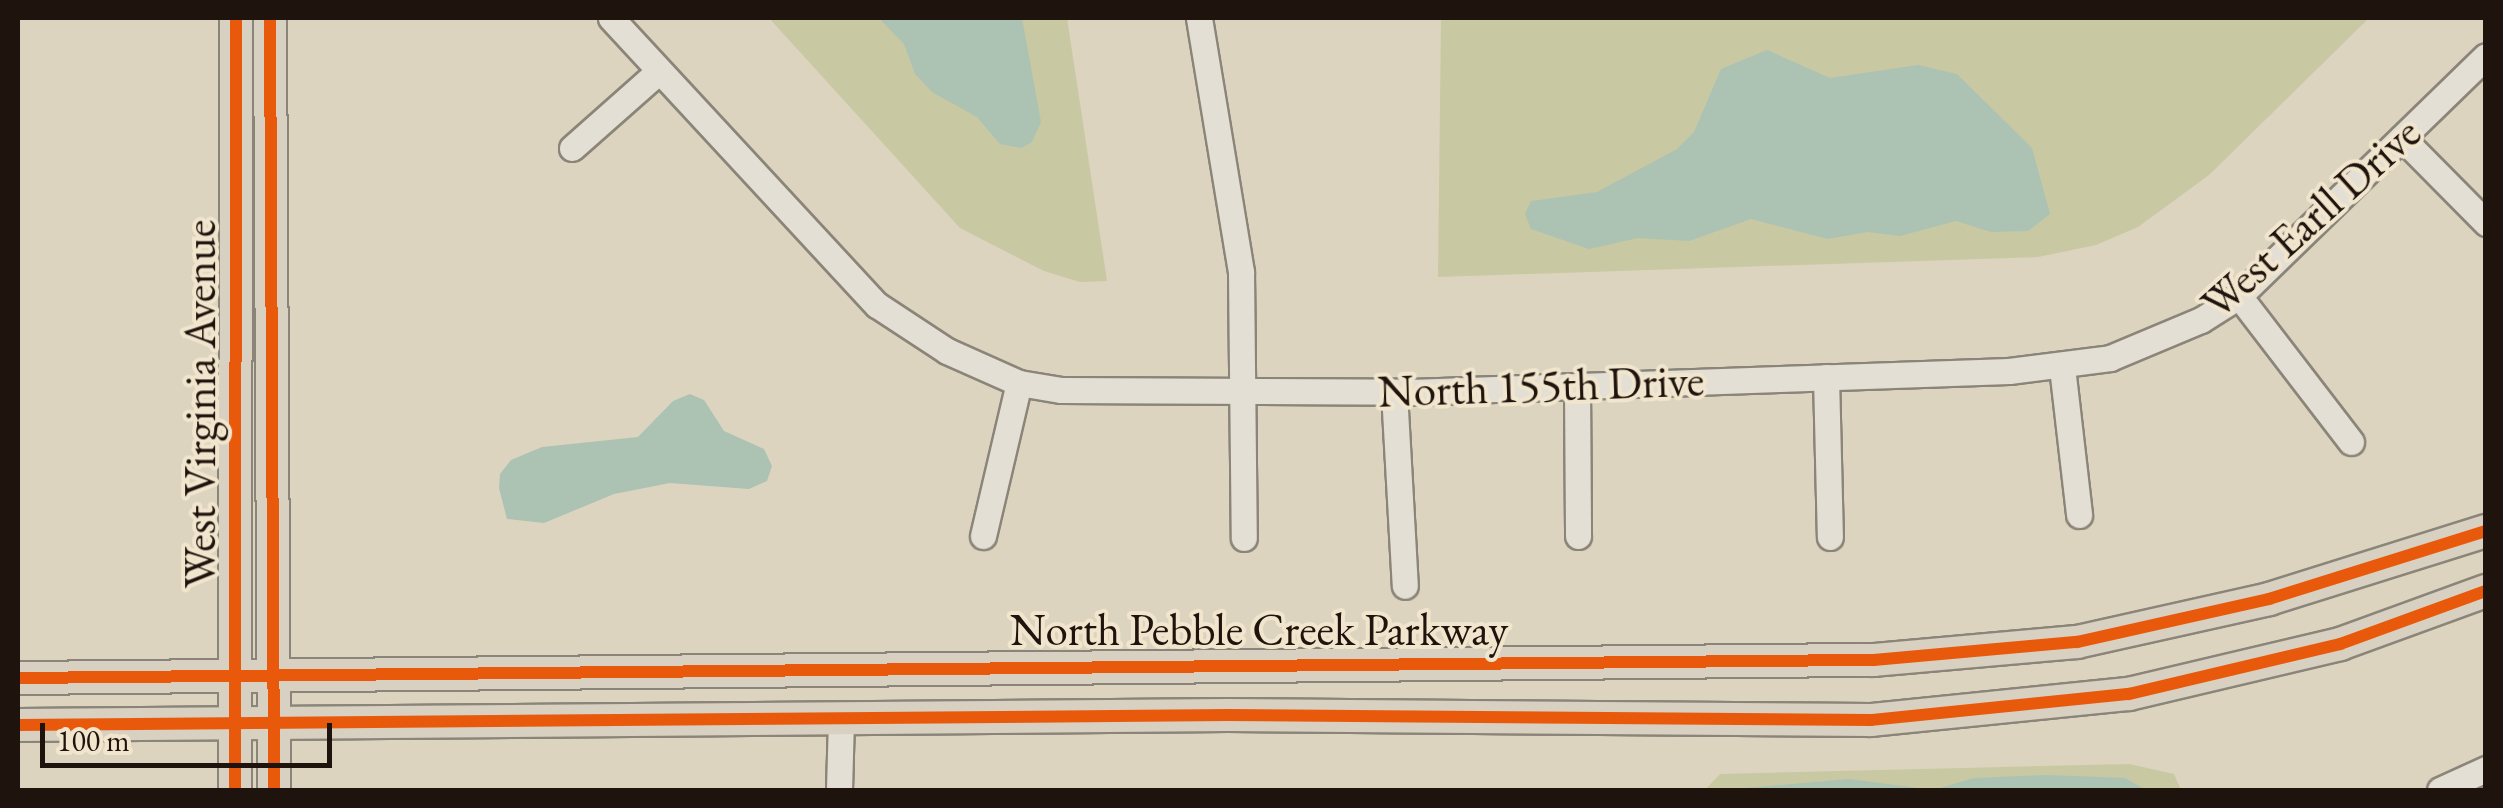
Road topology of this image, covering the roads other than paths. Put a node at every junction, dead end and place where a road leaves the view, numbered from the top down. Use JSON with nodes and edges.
{"nodes":[{"id":1,"x":236,"y":18,"type":"edge"},
{"id":2,"x":270,"y":18,"type":"edge"},
{"id":3,"x":611,"y":18,"type":"edge"},
{"id":4,"x":1199,"y":18,"type":"edge"},
{"id":5,"x":2486,"y":56,"type":"edge"},
{"id":6,"x":659,"y":71,"type":"junction"},
{"id":7,"x":2402,"y":138,"type":"junction"},
{"id":8,"x":572,"y":148,"type":"dead end"},
{"id":9,"x":2486,"y":223,"type":"edge"},
{"id":10,"x":2239,"y":296,"type":"junction"},
{"id":11,"x":2062,"y":367,"type":"junction"},
{"id":12,"x":1826,"y":377,"type":"junction"},
{"id":13,"x":1019,"y":383,"type":"junction"},
{"id":14,"x":1577,"y":386,"type":"junction"},
{"id":15,"x":1244,"y":391,"type":"junction"},
{"id":16,"x":1394,"y":392,"type":"junction"},
{"id":17,"x":2350,"y":442,"type":"dead end"},
{"id":18,"x":2079,"y":515,"type":"dead end"},
{"id":19,"x":2486,"y":531,"type":"edge"},
{"id":20,"x":983,"y":536,"type":"dead end"},
{"id":21,"x":1578,"y":536,"type":"dead end"},
{"id":22,"x":1830,"y":537,"type":"dead end"},
{"id":23,"x":1244,"y":538,"type":"dead end"},
{"id":24,"x":1405,"y":586,"type":"dead end"},
{"id":25,"x":2486,"y":591,"type":"edge"},
{"id":26,"x":1408,"y":661,"type":"junction"},
{"id":27,"x":840,"y":670,"type":"junction"},
{"id":28,"x":18,"y":678,"type":"edge"},
{"id":29,"x":234,"y":678,"type":"junction"},
{"id":30,"x":270,"y":678,"type":"junction"},
{"id":31,"x":1406,"y":716,"type":"junction"},
{"id":32,"x":841,"y":720,"type":"junction"},
{"id":33,"x":18,"y":725,"type":"edge"},
{"id":34,"x":234,"y":726,"type":"junction"},
{"id":35,"x":273,"y":726,"type":"junction"},
{"id":36,"x":2486,"y":769,"type":"edge"},
{"id":37,"x":235,"y":790,"type":"edge"},
{"id":38,"x":274,"y":790,"type":"edge"},
{"id":39,"x":839,"y":790,"type":"edge"},
{"id":40,"x":2440,"y":790,"type":"edge"}],
"edges":[{"from":1,"to":29,"type":"main road","name":"West Virginia Avenue"},
{"from":2,"to":30,"type":"main road","name":"West Virginia Avenue"},
{"from":3,"to":6,"type":"street","name":"North 155th Drive"},
{"from":4,"to":15,"type":"street"},
{"from":5,"to":7,"type":"street","name":"West Earll Drive"},
{"from":6,"to":8,"type":"street"},
{"from":6,"to":13,"type":"street","name":"North 155th Drive"},
{"from":7,"to":9,"type":"street"},
{"from":7,"to":10,"type":"street","name":"West Earll Drive"},
{"from":10,"to":11,"type":"street","name":"West Earll Drive"},
{"from":10,"to":17,"type":"street"},
{"from":11,"to":12,"type":"street","name":"North 155th Drive"},
{"from":11,"to":18,"type":"street"},
{"from":12,"to":14,"type":"street","name":"North 155th Drive"},
{"from":12,"to":22,"type":"street"},
{"from":13,"to":15,"type":"street","name":"North 155th Drive"},
{"from":13,"to":20,"type":"street"},
{"from":14,"to":16,"type":"street","name":"North 155th Drive"},
{"from":14,"to":21,"type":"street"},
{"from":15,"to":16,"type":"street","name":"North 155th Drive"},
{"from":15,"to":23,"type":"street"},
{"from":16,"to":24,"type":"street"},
{"from":19,"to":26,"type":"main road","name":"North Pebble Creek Parkway"},
{"from":25,"to":31,"type":"main road","name":"North Pebble Creek Parkway"},
{"from":26,"to":27,"type":"main road","name":"North Pebble Creek Parkway"},
{"from":26,"to":31,"type":"main road"},
{"from":27,"to":30,"type":"main road","name":"North Pebble Creek Parkway"},
{"from":27,"to":32,"type":"main road"},
{"from":28,"to":29,"type":"main road","name":"North Pebble Creek Parkway"},
{"from":29,"to":30,"type":"main road","name":"North Pebble Creek Parkway"},
{"from":29,"to":34,"type":"main road","name":"West Virginia Avenue"},
{"from":30,"to":35,"type":"main road","name":"West Virginia Avenue"},
{"from":31,"to":32,"type":"main road","name":"North Pebble Creek Parkway"},
{"from":32,"to":35,"type":"main road","name":"North Pebble Creek Parkway"},
{"from":32,"to":39,"type":"street"},
{"from":33,"to":34,"type":"main road","name":"North Pebble Creek Parkway"},
{"from":34,"to":35,"type":"main road","name":"North Pebble Creek Parkway"},
{"from":34,"to":37,"type":"main road","name":"West Virginia Avenue"},
{"from":35,"to":38,"type":"main road","name":"West Virginia Avenue"},
{"from":36,"to":40,"type":"street"}]}
